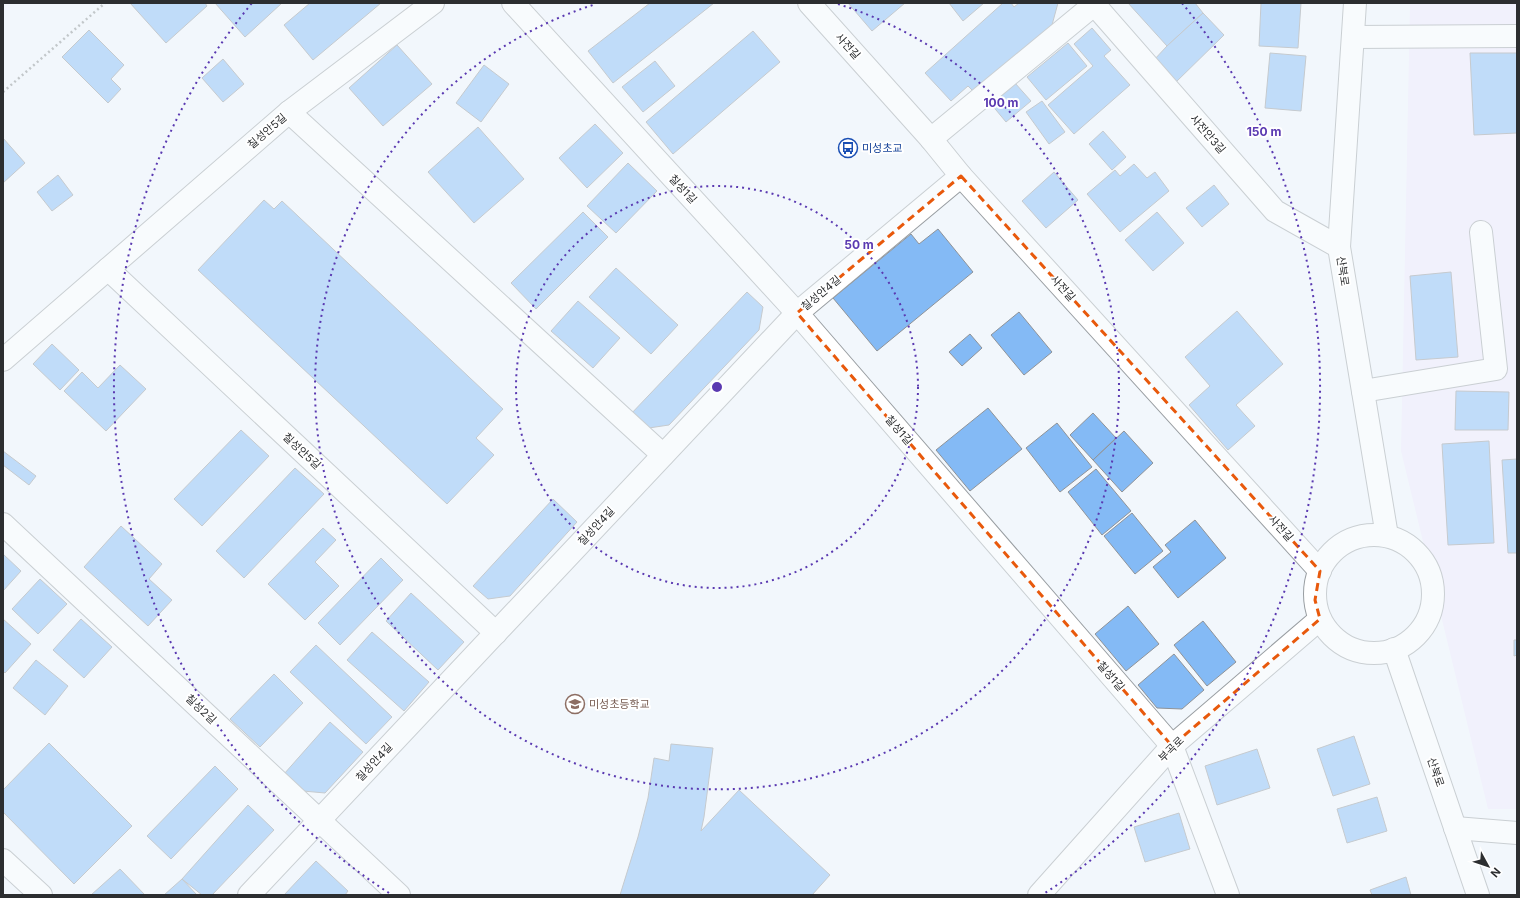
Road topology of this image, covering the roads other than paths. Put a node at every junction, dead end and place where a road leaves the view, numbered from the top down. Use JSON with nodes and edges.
{"nodes":[{"id":1,"x":433,"y":3,"type":"edge"},
{"id":2,"x":513,"y":3,"type":"edge"},
{"id":3,"x":809,"y":3,"type":"edge"},
{"id":4,"x":1355,"y":3,"type":"edge"},
{"id":5,"x":1094,"y":4,"type":"edge"},
{"id":6,"x":1516,"y":36,"type":"dead end"},
{"id":7,"x":1353,"y":37,"type":"junction"},
{"id":8,"x":289,"y":112,"type":"junction"},
{"id":9,"x":931,"y":140,"type":"junction"},
{"id":10,"x":961,"y":176,"type":"junction"},
{"id":11,"x":1481,"y":232,"type":"dead end"},
{"id":12,"x":1338,"y":247,"type":"junction"},
{"id":13,"x":108,"y":269,"type":"junction"},
{"id":14,"x":797,"y":313,"type":"junction"},
{"id":15,"x":3,"y":360,"type":"edge"},
{"id":16,"x":1362,"y":391,"type":"junction"},
{"id":17,"x":663,"y":456,"type":"junction"},
{"id":18,"x":3,"y":524,"type":"edge"},
{"id":19,"x":1387,"y":536,"type":"junction"},
{"id":20,"x":1320,"y":572,"type":"junction"},
{"id":21,"x":1320,"y":619,"type":"junction"},
{"id":22,"x":496,"y":633,"type":"junction"},
{"id":23,"x":1394,"y":649,"type":"junction"},
{"id":24,"x":1172,"y":746,"type":"junction"},
{"id":25,"x":320,"y":820,"type":"junction"},
{"id":26,"x":1456,"y":828,"type":"junction"},
{"id":27,"x":1517,"y":833,"type":"edge"},
{"id":28,"x":3,"y":860,"type":"edge"},
{"id":29,"x":41,"y":895,"type":"edge"},
{"id":30,"x":249,"y":895,"type":"edge"},
{"id":31,"x":399,"y":895,"type":"edge"},
{"id":32,"x":1039,"y":895,"type":"edge"},
{"id":33,"x":1228,"y":895,"type":"edge"},
{"id":34,"x":1478,"y":895,"type":"edge"}],
"edges":[{"from":1,"to":8,"type":"street","name":"칠성안5길"},
{"from":2,"to":14,"type":"street","name":"칠성1길"},
{"from":3,"to":9,"type":"street","name":"사전길"},
{"from":4,"to":7,"type":"street","name":"산북로"},
{"from":5,"to":9,"type":"street"},
{"from":5,"to":12,"type":"street","name":"사전안3길"},
{"from":6,"to":7,"type":"street"},
{"from":7,"to":12,"type":"street","name":"산북로"},
{"from":8,"to":13,"type":"street","name":"칠성안5길"},
{"from":8,"to":17,"type":"street"},
{"from":9,"to":10,"type":"street","name":"사전길"},
{"from":10,"to":14,"type":"street","name":"칠성안4길"},
{"from":10,"to":20,"type":"street","name":"사전길"},
{"from":11,"to":16,"type":"street"},
{"from":12,"to":16,"type":"street","name":"산북로"},
{"from":13,"to":15,"type":"street","name":"칠성안5길"},
{"from":13,"to":22,"type":"street","name":"칠성안5길"},
{"from":14,"to":17,"type":"street","name":"칠성안4길"},
{"from":14,"to":24,"type":"street","name":"칠성1길"},
{"from":16,"to":19,"type":"street","name":"산북로"},
{"from":17,"to":22,"type":"street","name":"칠성안4길"},
{"from":18,"to":25,"type":"street","name":"칠성2길"},
{"from":19,"to":20,"type":"street"},
{"from":19,"to":23,"type":"street"},
{"from":20,"to":21,"type":"street"},
{"from":21,"to":23,"type":"street"},
{"from":21,"to":24,"type":"street","name":"부곡로"},
{"from":22,"to":25,"type":"street","name":"칠성안4길"},
{"from":23,"to":26,"type":"street","name":"산북로"},
{"from":24,"to":32,"type":"street","name":"부곡로"},
{"from":24,"to":33,"type":"street","name":"칠성1길"},
{"from":25,"to":30,"type":"street","name":"칠성안4길"},
{"from":25,"to":31,"type":"street","name":"칠성2길"},
{"from":26,"to":27,"type":"street"},
{"from":26,"to":34,"type":"street","name":"산북로"},
{"from":28,"to":29,"type":"street"}]}
